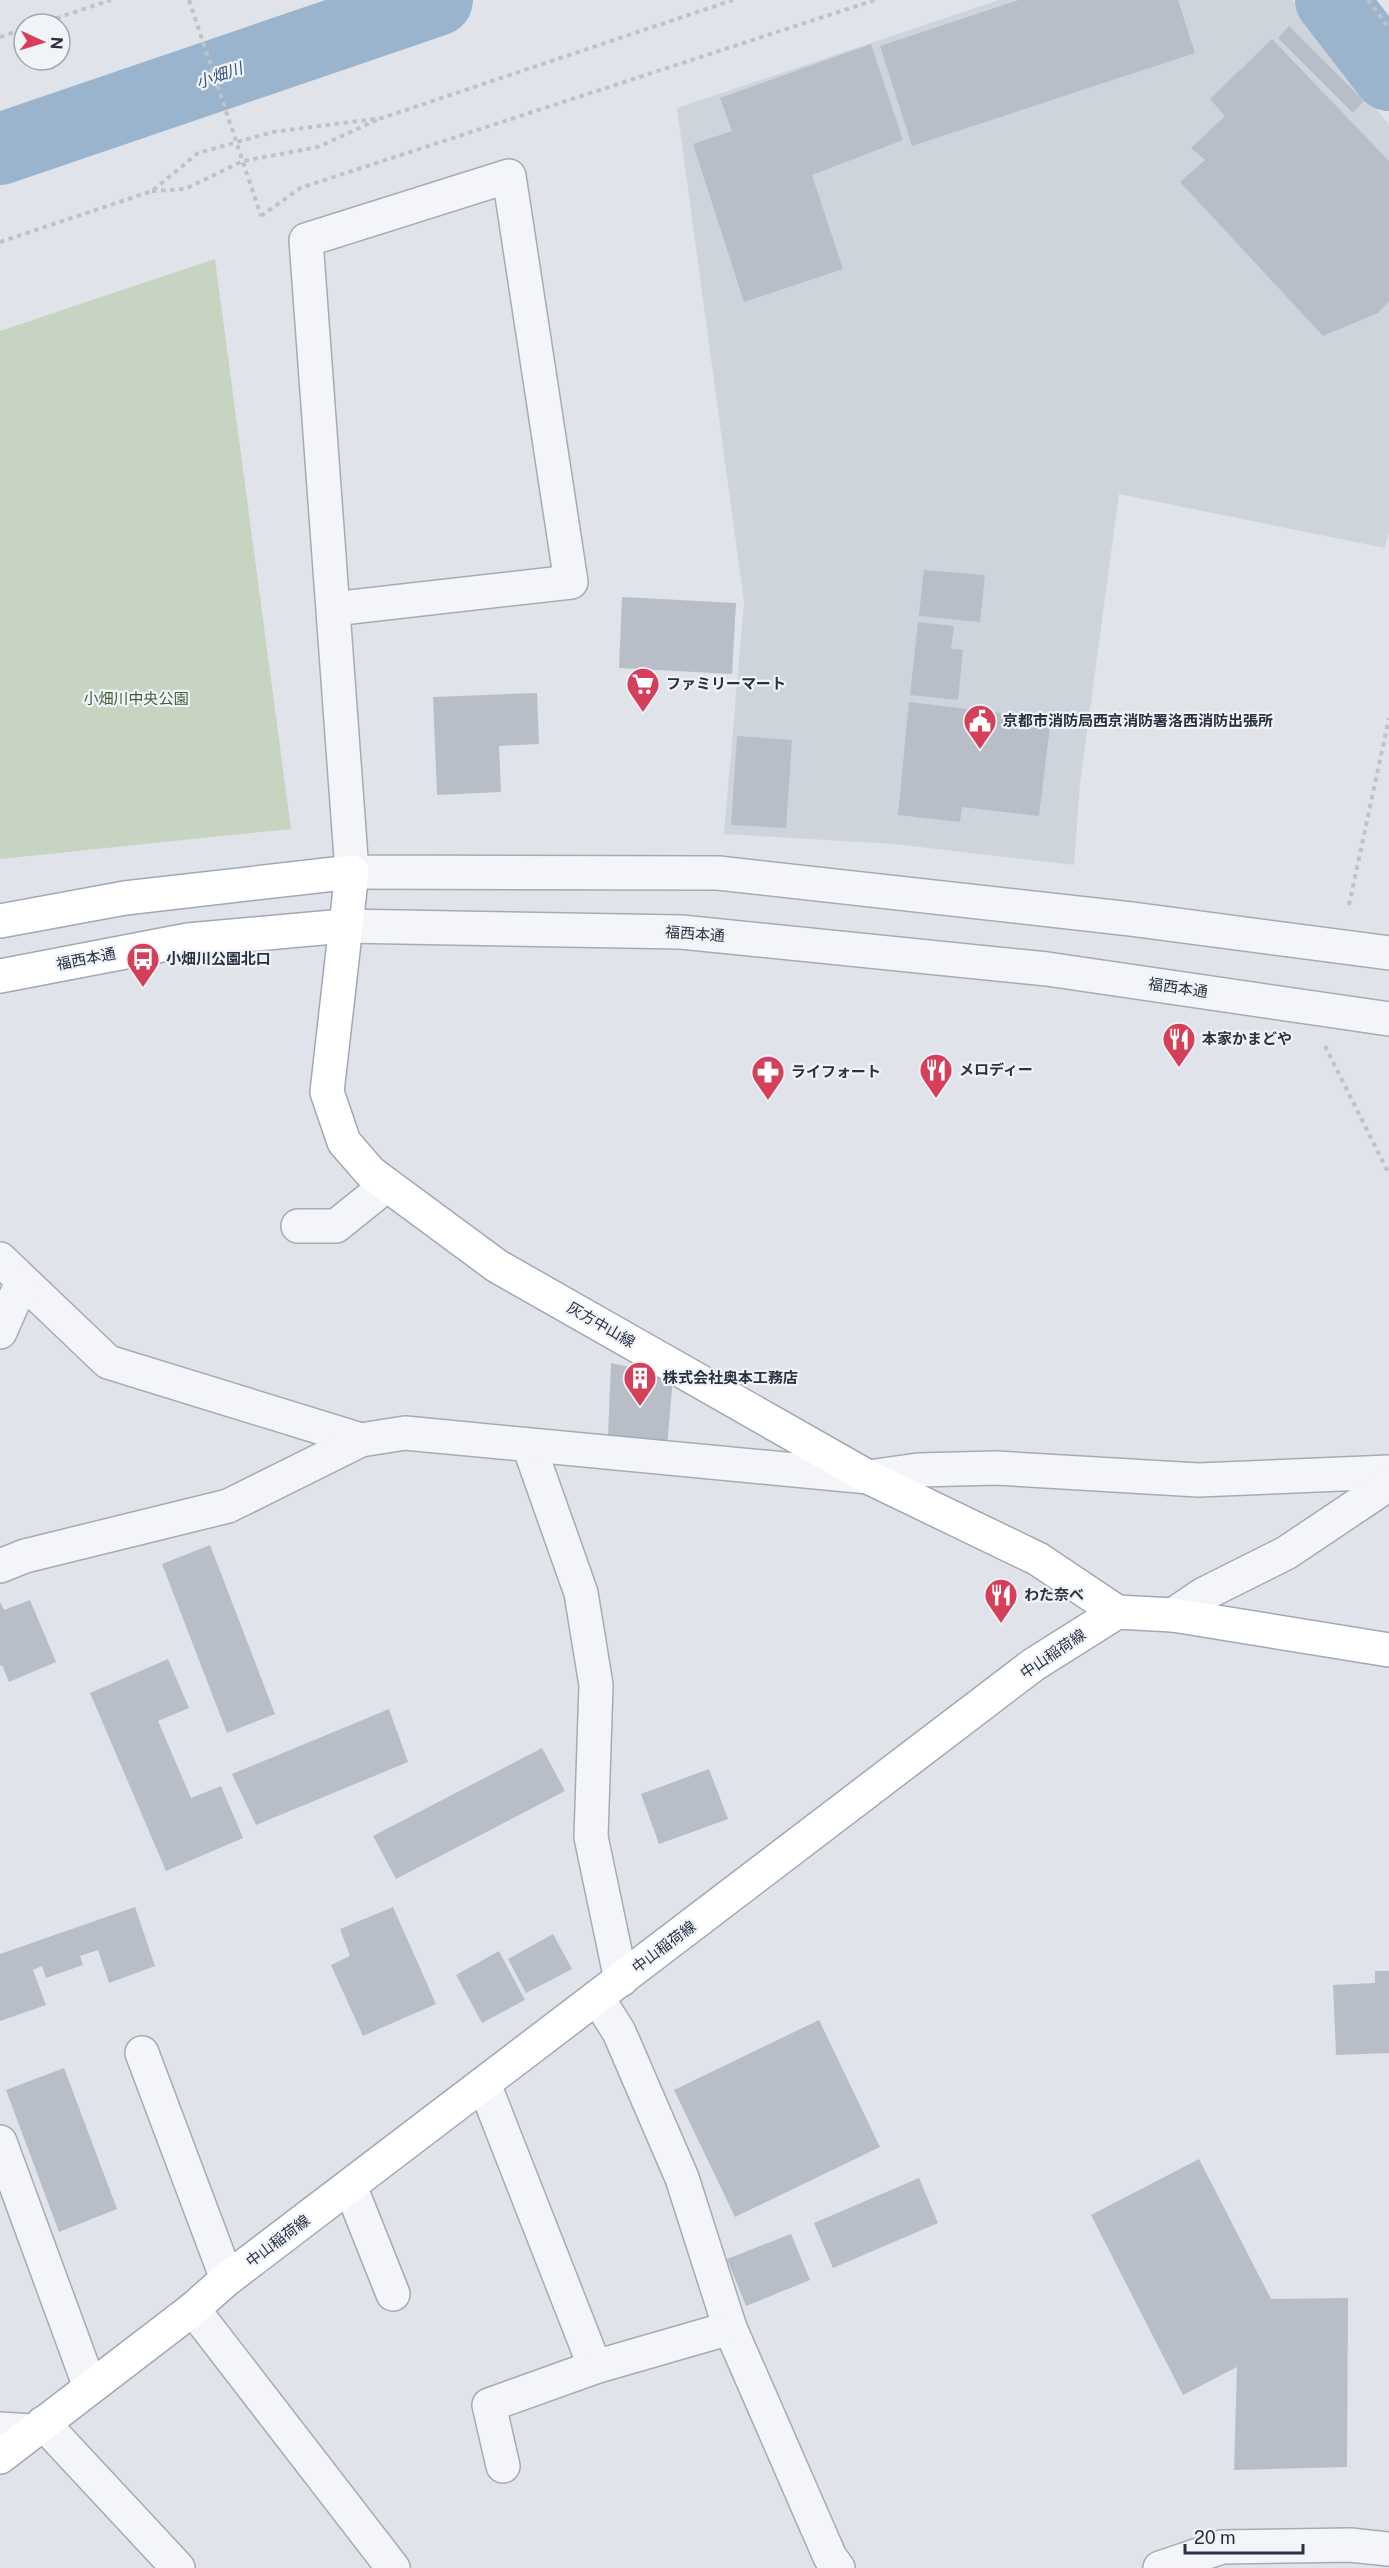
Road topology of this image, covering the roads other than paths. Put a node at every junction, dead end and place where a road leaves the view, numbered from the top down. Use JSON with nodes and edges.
{"nodes":[{"id":1,"x":333,"y":609,"type":"junction"},
{"id":2,"x":352,"y":872,"type":"junction"},
{"id":3,"x":0,"y":921,"type":"edge"},
{"id":4,"x":344,"y":926,"type":"junction"},
{"id":5,"x":1389,"y":953,"type":"edge"},
{"id":6,"x":0,"y":976,"type":"edge"},
{"id":7,"x":1389,"y":1019,"type":"edge"},
{"id":8,"x":387,"y":1185,"type":"junction"},
{"id":9,"x":298,"y":1226,"type":"dead end"},
{"id":10,"x":11,"y":1271,"type":"edge"},
{"id":11,"x":0,"y":1332,"type":"edge"},
{"id":12,"x":361,"y":1440,"type":"junction"},
{"id":13,"x":529,"y":1446,"type":"junction"},
{"id":14,"x":1389,"y":1472,"type":"edge"},
{"id":15,"x":868,"y":1477,"type":"junction"},
{"id":16,"x":1389,"y":1485,"type":"edge"},
{"id":17,"x":0,"y":1566,"type":"edge"},
{"id":18,"x":1117,"y":1612,"type":"junction"},
{"id":19,"x":1173,"y":1615,"type":"junction"},
{"id":20,"x":1389,"y":1650,"type":"edge"},
{"id":21,"x":609,"y":1988,"type":"junction"},
{"id":22,"x":142,"y":2052,"type":"dead end"},
{"id":23,"x":484,"y":2084,"type":"junction"},
{"id":24,"x":0,"y":2142,"type":"edge"},
{"id":25,"x":350,"y":2186,"type":"junction"},
{"id":26,"x":227,"y":2279,"type":"junction"},
{"id":27,"x":393,"y":2294,"type":"dead end"},
{"id":28,"x":193,"y":2309,"type":"junction"},
{"id":29,"x":730,"y":2328,"type":"junction"},
{"id":30,"x":595,"y":2367,"type":"junction"},
{"id":31,"x":90,"y":2387,"type":"junction"},
{"id":32,"x":38,"y":2427,"type":"junction"},
{"id":33,"x":0,"y":2429,"type":"edge"},
{"id":34,"x":0,"y":2457,"type":"edge"},
{"id":35,"x":503,"y":2466,"type":"dead end"},
{"id":36,"x":1389,"y":2549,"type":"edge"},
{"id":37,"x":825,"y":2564,"type":"edge"},
{"id":38,"x":178,"y":2568,"type":"edge"},
{"id":39,"x":393,"y":2568,"type":"edge"},
{"id":40,"x":1160,"y":2568,"type":"edge"}],
"edges":[{"from":1,"to":1,"type":"street"},
{"from":1,"to":2,"type":"street"},
{"from":2,"to":3,"type":"main road"},
{"from":2,"to":4,"type":"main road","name":"灰方中山線"},
{"from":2,"to":5,"type":"street"},
{"from":4,"to":6,"type":"main road","name":"福西本通"},
{"from":4,"to":7,"type":"street","name":"福西本通"},
{"from":4,"to":8,"type":"main road","name":"灰方中山線"},
{"from":8,"to":9,"type":"street"},
{"from":8,"to":15,"type":"main road","name":"灰方中山線"},
{"from":10,"to":11,"type":"street"},
{"from":10,"to":12,"type":"street"},
{"from":12,"to":13,"type":"street"},
{"from":12,"to":17,"type":"street"},
{"from":13,"to":15,"type":"street"},
{"from":13,"to":21,"type":"street"},
{"from":14,"to":15,"type":"street"},
{"from":15,"to":18,"type":"main road","name":"灰方中山線"},
{"from":16,"to":19,"type":"street"},
{"from":18,"to":19,"type":"main road"},
{"from":18,"to":21,"type":"main road","name":"中山稲荷線"},
{"from":19,"to":20,"type":"main road"},
{"from":21,"to":23,"type":"main road","name":"中山稲荷線"},
{"from":21,"to":29,"type":"street"},
{"from":22,"to":26,"type":"street"},
{"from":23,"to":25,"type":"main road","name":"中山稲荷線"},
{"from":23,"to":30,"type":"street"},
{"from":24,"to":31,"type":"street"},
{"from":25,"to":26,"type":"main road","name":"中山稲荷線"},
{"from":25,"to":27,"type":"street"},
{"from":26,"to":28,"type":"main road","name":"中山稲荷線"},
{"from":28,"to":31,"type":"main road","name":"中山稲荷線"},
{"from":28,"to":39,"type":"street"},
{"from":29,"to":30,"type":"street"},
{"from":29,"to":37,"type":"street"},
{"from":30,"to":35,"type":"street"},
{"from":31,"to":32,"type":"main road","name":"中山稲荷線"},
{"from":32,"to":33,"type":"street"},
{"from":32,"to":34,"type":"main road","name":"中山稲荷線"},
{"from":32,"to":38,"type":"street"},
{"from":36,"to":40,"type":"street"}]}
